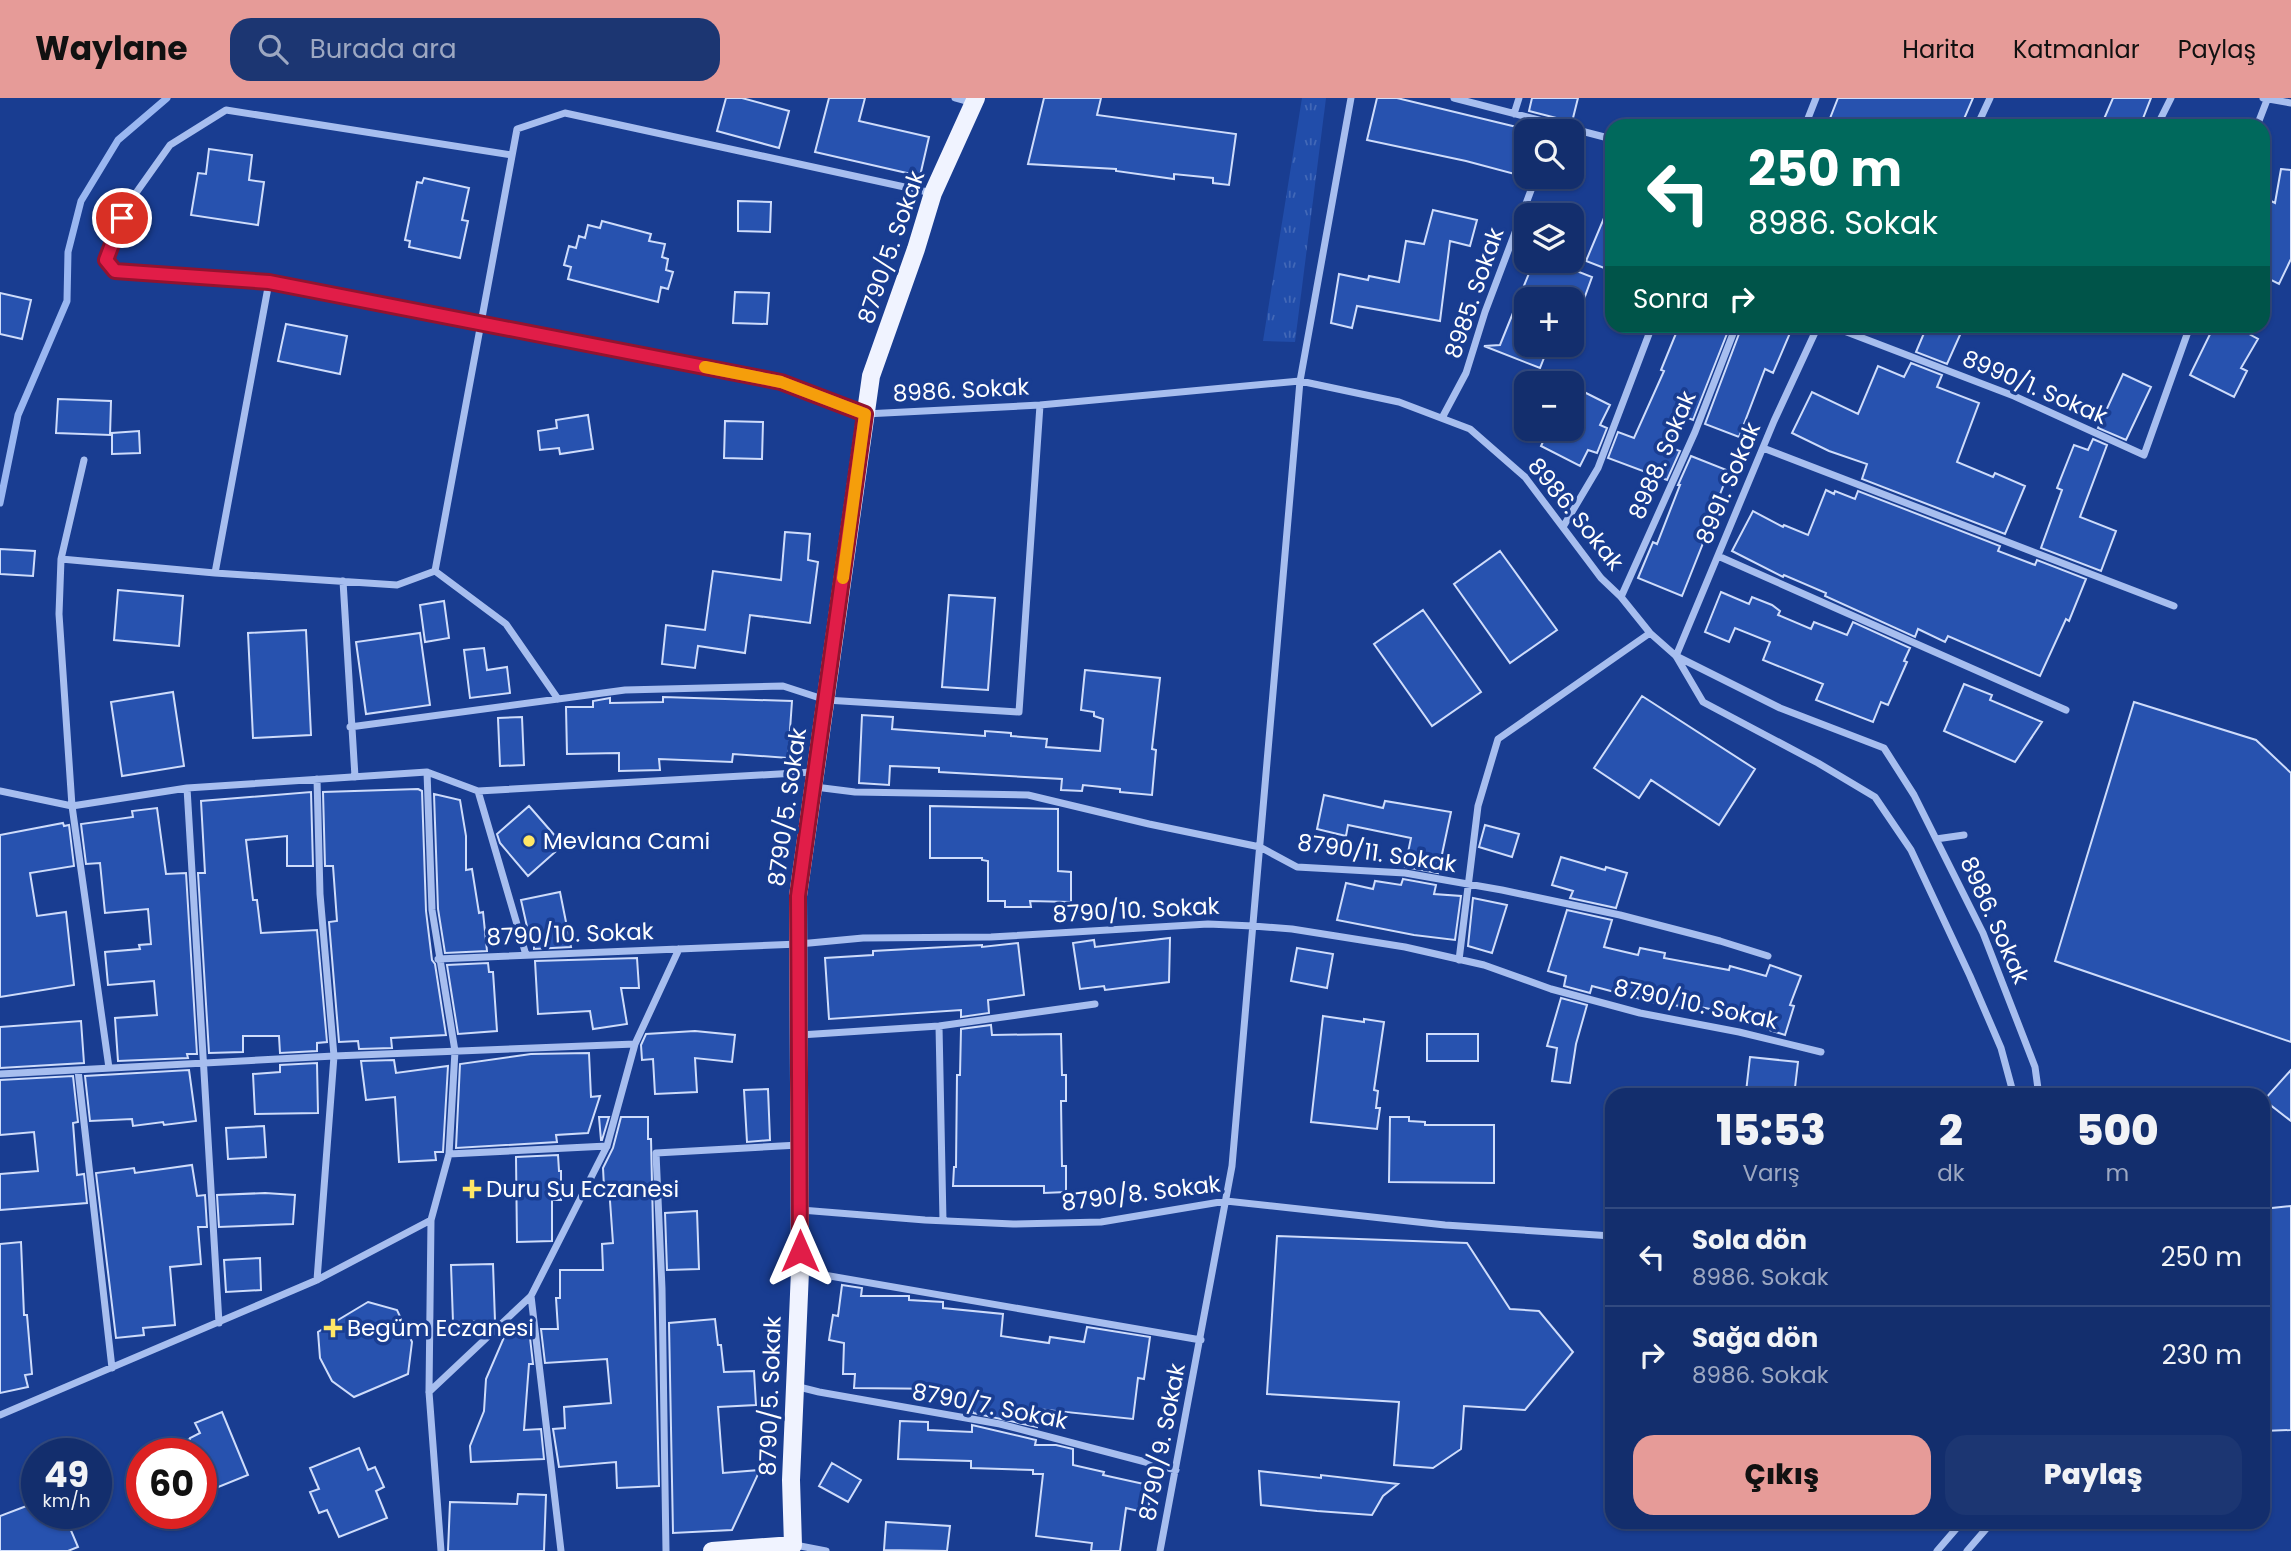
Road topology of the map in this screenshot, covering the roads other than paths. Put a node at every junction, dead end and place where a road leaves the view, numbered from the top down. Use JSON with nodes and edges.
{"nodes":[{"id":1,"x":955,"y":98,"type":"edge"},
{"id":2,"x":1351,"y":98,"type":"edge"},
{"id":3,"x":1454,"y":98,"type":"edge"},
{"id":4,"x":1519,"y":98,"type":"edge"},
{"id":5,"x":1816,"y":98,"type":"edge"},
{"id":6,"x":1990,"y":98,"type":"edge"},
{"id":7,"x":2171,"y":98,"type":"edge"},
{"id":8,"x":2265,"y":99,"type":"edge"},
{"id":9,"x":974,"y":101,"type":"edge"},
{"id":10,"x":2291,"y":103,"type":"edge"},
{"id":11,"x":1514,"y":114,"type":"junction"},
{"id":12,"x":1528,"y":119,"type":"edge"},
{"id":13,"x":1808,"y":119,"type":"edge"},
{"id":14,"x":1980,"y":119,"type":"edge"},
{"id":15,"x":2160,"y":119,"type":"edge"},
{"id":16,"x":2259,"y":119,"type":"edge"},
{"id":17,"x":1584,"y":134,"type":"edge"},
{"id":18,"x":1605,"y":138,"type":"edge"},
{"id":19,"x":512,"y":155,"type":"junction"},
{"id":20,"x":1531,"y":189,"type":"edge"},
{"id":21,"x":933,"y":193,"type":"junction"},
{"id":22,"x":269,"y":282,"type":"junction"},
{"id":23,"x":481,"y":324,"type":"junction"},
{"id":24,"x":1649,"y":333,"type":"edge"},
{"id":25,"x":1732,"y":333,"type":"edge"},
{"id":26,"x":1815,"y":333,"type":"edge"},
{"id":27,"x":1849,"y":333,"type":"edge"},
{"id":28,"x":2188,"y":333,"type":"edge"},
{"id":29,"x":1300,"y":381,"type":"junction"},
{"id":30,"x":1040,"y":405,"type":"junction"},
{"id":31,"x":865,"y":414,"type":"junction"},
{"id":32,"x":1442,"y":418,"type":"junction"},
{"id":33,"x":1763,"y":448,"type":"junction"},
{"id":34,"x":84,"y":460,"type":"dead end"},
{"id":35,"x":1563,"y":527,"type":"junction"},
{"id":36,"x":1718,"y":556,"type":"junction"},
{"id":37,"x":61,"y":559,"type":"junction"},
{"id":38,"x":435,"y":571,"type":"junction"},
{"id":39,"x":215,"y":573,"type":"junction"},
{"id":40,"x":343,"y":581,"type":"junction"},
{"id":41,"x":1621,"y":597,"type":"junction"},
{"id":42,"x":2174,"y":606,"type":"dead end"},
{"id":43,"x":1650,"y":633,"type":"junction"},
{"id":44,"x":1676,"y":656,"type":"junction"},
{"id":45,"x":558,"y":699,"type":"junction"},
{"id":46,"x":826,"y":700,"type":"junction"},
{"id":47,"x":2066,"y":709,"type":"dead end"},
{"id":48,"x":350,"y":727,"type":"junction"},
{"id":49,"x":428,"y":772,"type":"junction"},
{"id":50,"x":355,"y":777,"type":"junction"},
{"id":51,"x":317,"y":779,"type":"junction"},
{"id":52,"x":815,"y":780,"type":"junction"},
{"id":53,"x":187,"y":788,"type":"junction"},
{"id":54,"x":0,"y":791,"type":"edge"},
{"id":55,"x":478,"y":791,"type":"junction"},
{"id":56,"x":72,"y":806,"type":"junction"},
{"id":57,"x":1964,"y":835,"type":"dead end"},
{"id":58,"x":1936,"y":839,"type":"junction"},
{"id":59,"x":1260,"y":847,"type":"junction"},
{"id":60,"x":1467,"y":884,"type":"junction"},
{"id":61,"x":1253,"y":926,"type":"junction"},
{"id":62,"x":799,"y":944,"type":"junction"},
{"id":63,"x":680,"y":949,"type":"junction"},
{"id":64,"x":526,"y":955,"type":"junction"},
{"id":65,"x":1768,"y":956,"type":"dead end"},
{"id":66,"x":438,"y":959,"type":"junction"},
{"id":67,"x":1459,"y":960,"type":"junction"},
{"id":68,"x":1095,"y":1004,"type":"dead end"},
{"id":69,"x":939,"y":1026,"type":"junction"},
{"id":70,"x":800,"y":1035,"type":"junction"},
{"id":71,"x":635,"y":1044,"type":"junction"},
{"id":72,"x":455,"y":1051,"type":"junction"},
{"id":73,"x":1821,"y":1052,"type":"dead end"},
{"id":74,"x":334,"y":1056,"type":"junction"},
{"id":75,"x":204,"y":1064,"type":"junction"},
{"id":76,"x":109,"y":1068,"type":"junction"},
{"id":77,"x":78,"y":1070,"type":"junction"},
{"id":78,"x":0,"y":1074,"type":"edge"},
{"id":79,"x":2012,"y":1088,"type":"edge"},
{"id":80,"x":2038,"y":1088,"type":"edge"},
{"id":81,"x":800,"y":1145,"type":"junction"},
{"id":82,"x":607,"y":1146,"type":"junction"},
{"id":83,"x":449,"y":1154,"type":"junction"},
{"id":84,"x":1226,"y":1201,"type":"junction"},
{"id":85,"x":800,"y":1210,"type":"junction"},
{"id":86,"x":431,"y":1220,"type":"junction"},
{"id":87,"x":943,"y":1221,"type":"junction"},
{"id":88,"x":1605,"y":1236,"type":"edge"},
{"id":89,"x":800,"y":1271,"type":"junction"},
{"id":90,"x":317,"y":1280,"type":"junction"},
{"id":91,"x":531,"y":1296,"type":"junction"},
{"id":92,"x":219,"y":1322,"type":"junction"},
{"id":93,"x":1201,"y":1340,"type":"junction"},
{"id":94,"x":112,"y":1368,"type":"junction"},
{"id":95,"x":795,"y":1386,"type":"junction"},
{"id":96,"x":429,"y":1392,"type":"junction"},
{"id":97,"x":0,"y":1415,"type":"edge"},
{"id":98,"x":1176,"y":1470,"type":"junction"},
{"id":99,"x":1956,"y":1529,"type":"edge"},
{"id":100,"x":1986,"y":1529,"type":"edge"},
{"id":101,"x":792,"y":1549,"type":"edge"},
{"id":102,"x":441,"y":1551,"type":"edge"},
{"id":103,"x":561,"y":1551,"type":"edge"},
{"id":104,"x":666,"y":1551,"type":"edge"},
{"id":105,"x":712,"y":1551,"type":"edge"},
{"id":106,"x":826,"y":1551,"type":"edge"},
{"id":107,"x":1160,"y":1551,"type":"edge"},
{"id":108,"x":1937,"y":1551,"type":"edge"},
{"id":109,"x":1967,"y":1551,"type":"edge"}],
"edges":[{"from":1,"to":9,"type":"street"},
{"from":2,"to":29,"type":"street","name":"8790/9. Sokak"},
{"from":3,"to":11,"type":"street"},
{"from":4,"to":11,"type":"street"},
{"from":5,"to":13,"type":"street"},
{"from":6,"to":14,"type":"street"},
{"from":7,"to":15,"type":"street"},
{"from":8,"to":10,"type":"street"},
{"from":8,"to":16,"type":"street"},
{"from":9,"to":21,"type":"main road","name":"8790/5. Sokak"},
{"from":11,"to":12,"type":"street"},
{"from":17,"to":18,"type":"street"},
{"from":19,"to":21,"type":"street"},
{"from":19,"to":22,"type":"street","name":"8986. Sokak"},
{"from":19,"to":23,"type":"street"},
{"from":20,"to":32,"type":"street","name":"8985. Sokak"},
{"from":21,"to":31,"type":"main road","name":"8790/5. Sokak"},
{"from":22,"to":23,"type":"street","name":"8986. Sokak"},
{"from":22,"to":39,"type":"street"},
{"from":23,"to":31,"type":"street","name":"8986. Sokak"},
{"from":23,"to":38,"type":"street"},
{"from":24,"to":35,"type":"street"},
{"from":25,"to":41,"type":"street","name":"8988. Sokak"},
{"from":26,"to":33,"type":"street","name":"8991. Sokak"},
{"from":27,"to":28,"type":"street","name":"8990/1. Sokak"},
{"from":29,"to":30,"type":"street","name":"8986. Sokak"},
{"from":29,"to":32,"type":"street","name":"8986. Sokak"},
{"from":29,"to":59,"type":"street","name":"8790/9. Sokak"},
{"from":30,"to":31,"type":"street","name":"8986. Sokak"},
{"from":30,"to":46,"type":"street"},
{"from":31,"to":46,"type":"main road","name":"8790/5. Sokak"},
{"from":32,"to":35,"type":"street","name":"8986. Sokak"},
{"from":33,"to":36,"type":"street","name":"8991. Sokak"},
{"from":33,"to":42,"type":"street"},
{"from":34,"to":37,"type":"street"},
{"from":35,"to":41,"type":"street","name":"8986. Sokak"},
{"from":36,"to":44,"type":"street","name":"8991. Sokak"},
{"from":36,"to":47,"type":"street"},
{"from":37,"to":39,"type":"street"},
{"from":37,"to":56,"type":"street"},
{"from":38,"to":40,"type":"street"},
{"from":38,"to":45,"type":"street"},
{"from":39,"to":40,"type":"street"},
{"from":40,"to":48,"type":"street"},
{"from":41,"to":43,"type":"street","name":"8986. Sokak"},
{"from":43,"to":44,"type":"street","name":"8986. Sokak"},
{"from":43,"to":60,"type":"street"},
{"from":44,"to":58,"type":"street","name":"8986. Sokak"},
{"from":44,"to":79,"type":"street","name":"8986. Sokak"},
{"from":45,"to":46,"type":"street"},
{"from":45,"to":48,"type":"street"},
{"from":46,"to":52,"type":"main road","name":"8790/5. Sokak"},
{"from":48,"to":50,"type":"street"},
{"from":49,"to":50,"type":"street"},
{"from":49,"to":55,"type":"street"},
{"from":49,"to":66,"type":"street"},
{"from":50,"to":51,"type":"street"},
{"from":51,"to":53,"type":"street"},
{"from":51,"to":74,"type":"street"},
{"from":52,"to":55,"type":"street","name":"8790/11. Sokak"},
{"from":52,"to":59,"type":"street","name":"8790/11. Sokak"},
{"from":52,"to":62,"type":"main road","name":"8790/5. Sokak"},
{"from":53,"to":56,"type":"street"},
{"from":53,"to":75,"type":"street"},
{"from":54,"to":56,"type":"street"},
{"from":55,"to":64,"type":"street"},
{"from":56,"to":76,"type":"street"},
{"from":57,"to":58,"type":"street"},
{"from":58,"to":80,"type":"street","name":"8986. Sokak"},
{"from":59,"to":60,"type":"street","name":"8790/11. Sokak"},
{"from":59,"to":61,"type":"street","name":"8790/9. Sokak"},
{"from":60,"to":65,"type":"street","name":"8790/11. Sokak"},
{"from":60,"to":67,"type":"street"},
{"from":61,"to":62,"type":"street","name":"8790/10. Sokak"},
{"from":61,"to":67,"type":"street","name":"8790/10. Sokak"},
{"from":61,"to":84,"type":"street","name":"8790/9. Sokak"},
{"from":62,"to":63,"type":"street","name":"8790/10. Sokak"},
{"from":62,"to":70,"type":"main road","name":"8790/5. Sokak"},
{"from":63,"to":64,"type":"street","name":"8790/10. Sokak"},
{"from":63,"to":71,"type":"street"},
{"from":64,"to":66,"type":"street","name":"8790/10. Sokak"},
{"from":66,"to":72,"type":"street"},
{"from":67,"to":73,"type":"street","name":"8790/10. Sokak"},
{"from":68,"to":69,"type":"street"},
{"from":69,"to":70,"type":"street"},
{"from":69,"to":87,"type":"street"},
{"from":70,"to":81,"type":"main road","name":"8790/5. Sokak"},
{"from":71,"to":72,"type":"street"},
{"from":71,"to":82,"type":"street"},
{"from":72,"to":74,"type":"street"},
{"from":72,"to":83,"type":"street"},
{"from":74,"to":75,"type":"street"},
{"from":74,"to":90,"type":"street"},
{"from":75,"to":76,"type":"street"},
{"from":75,"to":92,"type":"street"},
{"from":76,"to":77,"type":"street"},
{"from":77,"to":78,"type":"street"},
{"from":77,"to":94,"type":"street"},
{"from":81,"to":85,"type":"main road","name":"8790/5. Sokak"},
{"from":81,"to":104,"type":"street"},
{"from":82,"to":83,"type":"street"},
{"from":82,"to":91,"type":"street"},
{"from":83,"to":86,"type":"street"},
{"from":84,"to":87,"type":"street","name":"8790/8. Sokak"},
{"from":84,"to":88,"type":"street","name":"8790/8. Sokak"},
{"from":84,"to":93,"type":"street","name":"8790/9. Sokak"},
{"from":85,"to":87,"type":"street","name":"8790/8. Sokak"},
{"from":85,"to":89,"type":"main road","name":"8790/5. Sokak"},
{"from":86,"to":90,"type":"street"},
{"from":86,"to":96,"type":"street"},
{"from":89,"to":93,"type":"street"},
{"from":89,"to":95,"type":"main road","name":"8790/5. Sokak"},
{"from":90,"to":92,"type":"street"},
{"from":91,"to":96,"type":"street"},
{"from":91,"to":103,"type":"street"},
{"from":92,"to":94,"type":"street"},
{"from":93,"to":98,"type":"street","name":"8790/9. Sokak"},
{"from":94,"to":97,"type":"street"},
{"from":95,"to":98,"type":"street","name":"8790/7. Sokak"},
{"from":95,"to":101,"type":"main road","name":"8790/5. Sokak"},
{"from":96,"to":102,"type":"street"},
{"from":98,"to":107,"type":"street","name":"8790/9. Sokak"},
{"from":99,"to":108,"type":"street"},
{"from":100,"to":109,"type":"street"},
{"from":101,"to":105,"type":"main road"},
{"from":101,"to":106,"type":"street"}]}
